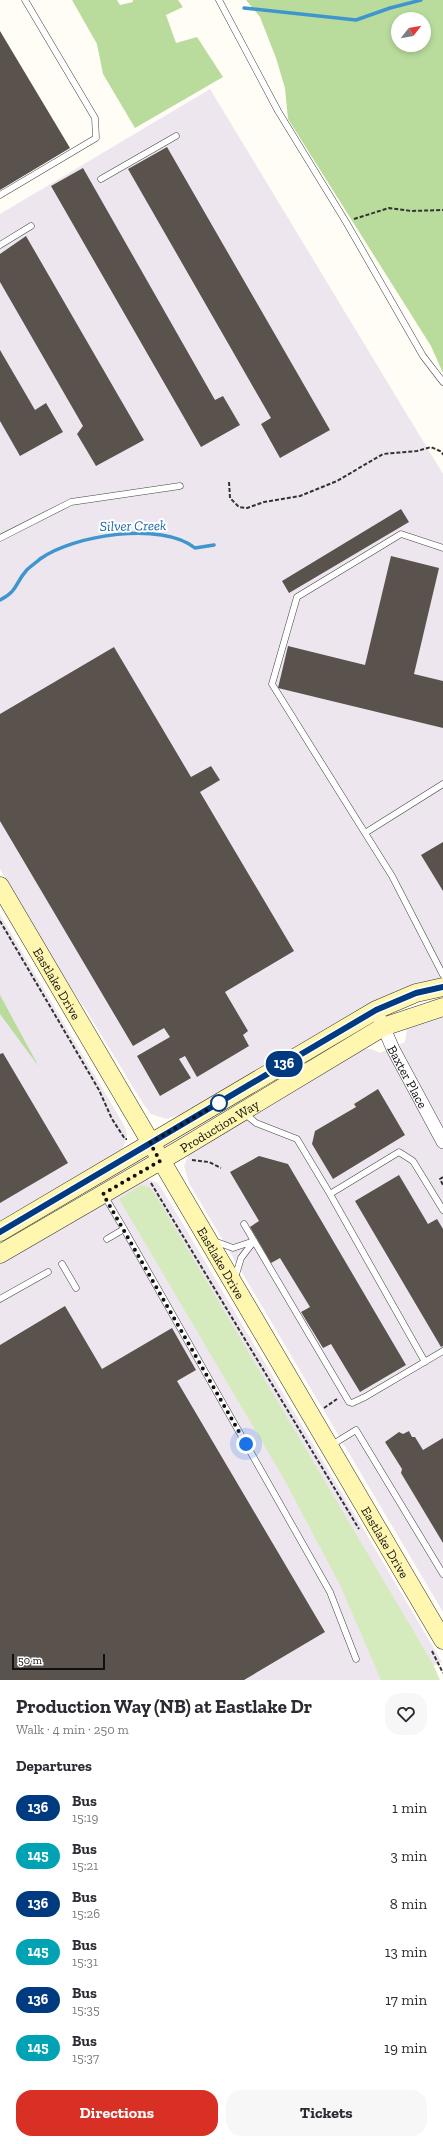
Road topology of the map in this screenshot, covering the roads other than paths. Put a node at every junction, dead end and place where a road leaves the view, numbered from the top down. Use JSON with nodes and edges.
{"nodes":[{"id":1,"x":24,"y":0,"type":"edge"},
{"id":2,"x":219,"y":0,"type":"edge"},
{"id":3,"x":176,"y":136,"type":"dead end"},
{"id":4,"x":101,"y":179,"type":"dead end"},
{"id":5,"x":0,"y":195,"type":"edge"},
{"id":6,"x":31,"y":226,"type":"dead end"},
{"id":7,"x":0,"y":245,"type":"edge"},
{"id":8,"x":443,"y":382,"type":"edge"},
{"id":9,"x":180,"y":486,"type":"dead end"},
{"id":10,"x":0,"y":538,"type":"edge"},
{"id":11,"x":443,"y":548,"type":"edge"},
{"id":12,"x":443,"y":784,"type":"edge"},
{"id":13,"x":365,"y":832,"type":"junction"},
{"id":14,"x":0,"y":886,"type":"edge"},
{"id":15,"x":443,"y":975,"type":"edge"},
{"id":16,"x":443,"y":987,"type":"edge"},
{"id":17,"x":443,"y":1007,"type":"edge"},
{"id":18,"x":376,"y":1010,"type":"junction"},
{"id":19,"x":383,"y":1027,"type":"junction"},
{"id":20,"x":242,"y":1111,"type":"junction"},
{"id":21,"x":443,"y":1142,"type":"edge"},
{"id":22,"x":150,"y":1143,"type":"junction"},
{"id":23,"x":160,"y":1161,"type":"junction"},
{"id":24,"x":103,"y":1194,"type":"junction"},
{"id":25,"x":330,"y":1194,"type":"junction"},
{"id":26,"x":443,"y":1210,"type":"edge"},
{"id":27,"x":244,"y":1224,"type":"dead end"},
{"id":28,"x":124,"y":1229,"type":"junction"},
{"id":29,"x":0,"y":1232,"type":"edge"},
{"id":30,"x":206,"y":1238,"type":"junction"},
{"id":31,"x":107,"y":1239,"type":"dead end"},
{"id":32,"x":254,"y":1241,"type":"junction"},
{"id":33,"x":0,"y":1254,"type":"edge"},
{"id":34,"x":62,"y":1264,"type":"dead end"},
{"id":35,"x":48,"y":1272,"type":"dead end"},
{"id":36,"x":233,"y":1284,"type":"junction"},
{"id":37,"x":76,"y":1288,"type":"dead end"},
{"id":38,"x":0,"y":1299,"type":"edge"},
{"id":39,"x":443,"y":1351,"type":"edge"},
{"id":40,"x":425,"y":1362,"type":"junction"},
{"id":41,"x":329,"y":1446,"type":"junction"},
{"id":42,"x":443,"y":1574,"type":"edge"},
{"id":43,"x":437,"y":1645,"type":"edge"},
{"id":44,"x":356,"y":1659,"type":"dead end"}],
"edges":[{"from":1,"to":5,"type":"lane"},
{"from":2,"to":8,"type":"lane"},
{"from":3,"to":4,"type":"lane"},
{"from":6,"to":7,"type":"lane"},
{"from":9,"to":10,"type":"lane"},
{"from":11,"to":13,"type":"lane"},
{"from":12,"to":13,"type":"lane"},
{"from":13,"to":15,"type":"lane"},
{"from":14,"to":22,"type":"street","name":"Eastlake Drive"},
{"from":16,"to":18,"type":"street","name":"Production Way"},
{"from":17,"to":19,"type":"street","name":"Production Way"},
{"from":18,"to":19,"type":"street","name":"Baxter Place"},
{"from":18,"to":22,"type":"street","name":"Production Way"},
{"from":19,"to":20,"type":"street","name":"Production Way"},
{"from":19,"to":21,"type":"street","name":"Baxter Place"},
{"from":20,"to":23,"type":"street","name":"Production Way"},
{"from":20,"to":25,"type":"lane"},
{"from":22,"to":23,"type":"street","name":"Eastlake Drive"},
{"from":22,"to":29,"type":"street","name":"Production Way"},
{"from":23,"to":24,"type":"street","name":"Production Way"},
{"from":23,"to":30,"type":"street","name":"Eastlake Drive"},
{"from":24,"to":28,"type":"lane"},
{"from":24,"to":33,"type":"street","name":"Production Way"},
{"from":25,"to":26,"type":"lane"},
{"from":25,"to":40,"type":"lane"},
{"from":27,"to":32,"type":"lane"},
{"from":28,"to":31,"type":"lane"},
{"from":28,"to":44,"type":"lane"},
{"from":30,"to":32,"type":"lane"},
{"from":30,"to":36,"type":"street","name":"Eastlake Drive"},
{"from":32,"to":36,"type":"lane"},
{"from":32,"to":40,"type":"lane"},
{"from":34,"to":37,"type":"lane"},
{"from":35,"to":38,"type":"lane"},
{"from":36,"to":41,"type":"street","name":"Eastlake Drive"},
{"from":39,"to":40,"type":"lane"},
{"from":41,"to":42,"type":"lane"},
{"from":41,"to":43,"type":"street","name":"Eastlake Drive"}]}
